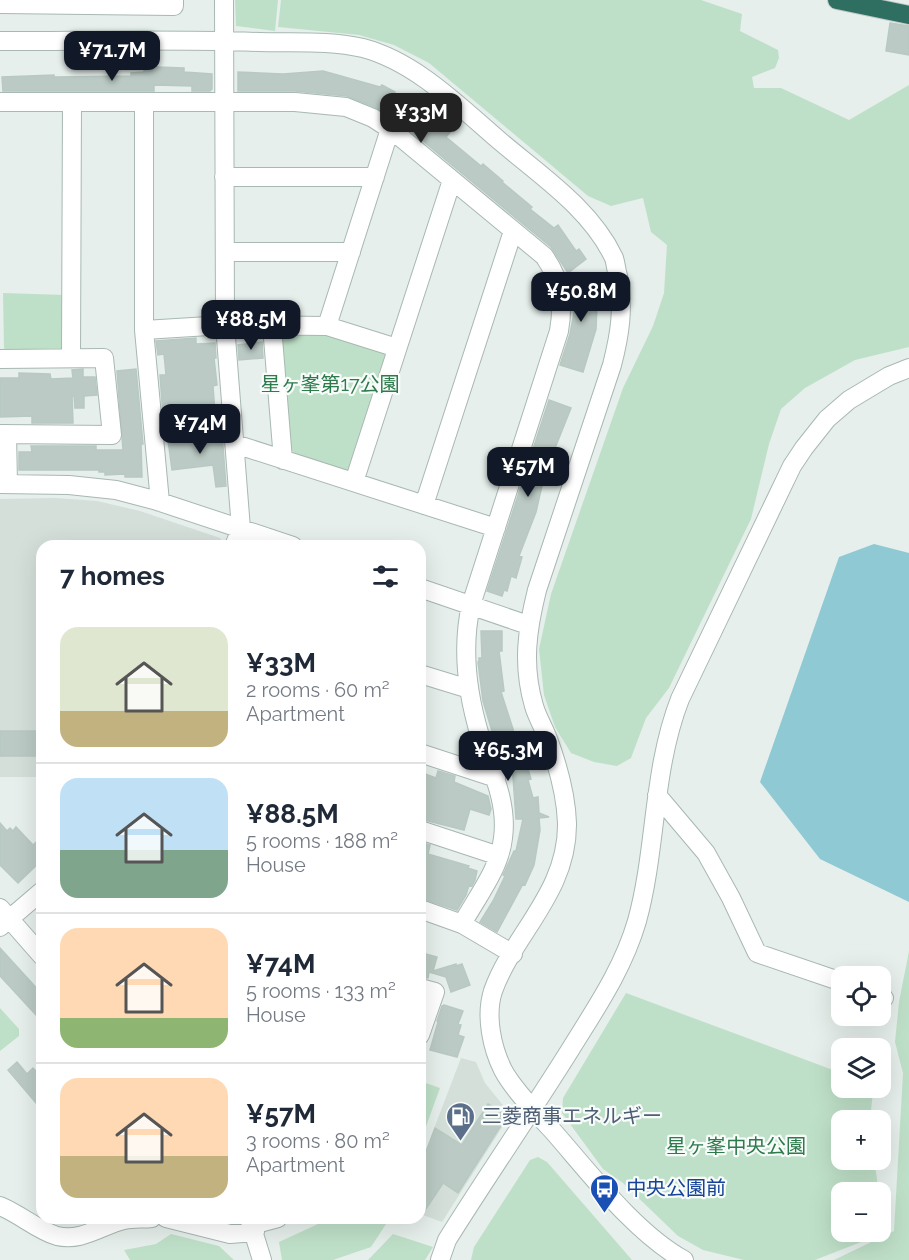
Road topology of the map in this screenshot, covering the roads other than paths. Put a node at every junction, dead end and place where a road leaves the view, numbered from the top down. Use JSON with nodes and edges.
{"nodes":[{"id":1,"x":174,"y":0,"type":"edge"},
{"id":2,"x":224,"y":0,"type":"edge"},
{"id":3,"x":837,"y":0,"type":"edge"},
{"id":4,"x":0,"y":3,"type":"edge"},
{"id":5,"x":909,"y":15,"type":"edge"},
{"id":6,"x":0,"y":41,"type":"edge"},
{"id":7,"x":224,"y":41,"type":"junction"},
{"id":8,"x":0,"y":102,"type":"edge"},
{"id":9,"x":72,"y":102,"type":"junction"},
{"id":10,"x":144,"y":102,"type":"junction"},
{"id":11,"x":224,"y":102,"type":"junction"},
{"id":12,"x":390,"y":129,"type":"junction"},
{"id":13,"x":224,"y":177,"type":"junction"},
{"id":14,"x":375,"y":177,"type":"junction"},
{"id":15,"x":452,"y":180,"type":"junction"},
{"id":16,"x":513,"y":231,"type":"junction"},
{"id":17,"x":225,"y":252,"type":"junction"},
{"id":18,"x":351,"y":252,"type":"junction"},
{"id":19,"x":225,"y":325,"type":"junction"},
{"id":20,"x":272,"y":326,"type":"junction"},
{"id":21,"x":327,"y":326,"type":"junction"},
{"id":22,"x":144,"y":330,"type":"junction"},
{"id":23,"x":397,"y":348,"type":"junction"},
{"id":24,"x":71,"y":358,"type":"junction"},
{"id":25,"x":0,"y":359,"type":"edge"},
{"id":26,"x":909,"y":368,"type":"edge"},
{"id":27,"x":4,"y":434,"type":"edge"},
{"id":28,"x":235,"y":444,"type":"junction"},
{"id":29,"x":283,"y":460,"type":"junction"},
{"id":30,"x":354,"y":482,"type":"junction"},
{"id":31,"x":4,"y":484,"type":"edge"},
{"id":32,"x":160,"y":502,"type":"junction"},
{"id":33,"x":424,"y":505,"type":"junction"},
{"id":34,"x":496,"y":528,"type":"junction"},
{"id":35,"x":238,"y":537,"type":"edge"},
{"id":36,"x":256,"y":540,"type":"edge"},
{"id":37,"x":426,"y":590,"type":"edge"},
{"id":38,"x":471,"y":605,"type":"junction"},
{"id":39,"x":528,"y":625,"type":"junction"},
{"id":40,"x":426,"y":676,"type":"edge"},
{"id":41,"x":468,"y":689,"type":"junction"},
{"id":42,"x":426,"y":755,"type":"edge"},
{"id":43,"x":496,"y":778,"type":"junction"},
{"id":44,"x":657,"y":795,"type":"junction"},
{"id":45,"x":426,"y":832,"type":"edge"},
{"id":46,"x":499,"y":856,"type":"junction"},
{"id":47,"x":36,"y":895,"type":"edge"},
{"id":48,"x":426,"y":911,"type":"edge"},
{"id":49,"x":3,"y":918,"type":"edge"},
{"id":50,"x":462,"y":924,"type":"junction"},
{"id":51,"x":36,"y":950,"type":"edge"},
{"id":52,"x":513,"y":954,"type":"junction"},
{"id":53,"x":831,"y":978,"type":"edge"},
{"id":54,"x":426,"y":990,"type":"edge"},
{"id":55,"x":426,"y":1018,"type":"edge"},
{"id":56,"x":533,"y":1109,"type":"junction"},
{"id":57,"x":0,"y":1206,"type":"edge"},
{"id":58,"x":114,"y":1224,"type":"edge"},
{"id":59,"x":190,"y":1224,"type":"edge"},
{"id":60,"x":252,"y":1225,"type":"edge"},
{"id":61,"x":262,"y":1260,"type":"edge"},
{"id":62,"x":440,"y":1260,"type":"edge"},
{"id":63,"x":684,"y":1260,"type":"edge"}],
"edges":[{"from":1,"to":4,"type":"street"},
{"from":2,"to":7,"type":"street"},
{"from":3,"to":5,"type":"highway"},
{"from":6,"to":7,"type":"street"},
{"from":7,"to":11,"type":"street"},
{"from":7,"to":39,"type":"street"},
{"from":8,"to":9,"type":"street"},
{"from":9,"to":10,"type":"street"},
{"from":9,"to":24,"type":"street"},
{"from":10,"to":11,"type":"street"},
{"from":10,"to":22,"type":"street"},
{"from":11,"to":12,"type":"street"},
{"from":11,"to":13,"type":"street"},
{"from":12,"to":14,"type":"street"},
{"from":12,"to":15,"type":"street"},
{"from":13,"to":14,"type":"street"},
{"from":13,"to":17,"type":"street"},
{"from":14,"to":18,"type":"street"},
{"from":15,"to":16,"type":"street"},
{"from":15,"to":23,"type":"street"},
{"from":16,"to":33,"type":"street"},
{"from":16,"to":34,"type":"street"},
{"from":17,"to":18,"type":"street"},
{"from":17,"to":19,"type":"street"},
{"from":18,"to":21,"type":"street"},
{"from":19,"to":20,"type":"street"},
{"from":19,"to":22,"type":"street"},
{"from":19,"to":28,"type":"street"},
{"from":20,"to":21,"type":"street"},
{"from":20,"to":29,"type":"street"},
{"from":21,"to":23,"type":"street"},
{"from":22,"to":32,"type":"street"},
{"from":23,"to":30,"type":"street"},
{"from":24,"to":25,"type":"street"},
{"from":24,"to":27,"type":"street"},
{"from":26,"to":44,"type":"street"},
{"from":27,"to":31,"type":"street"},
{"from":28,"to":29,"type":"street"},
{"from":28,"to":35,"type":"street"},
{"from":29,"to":30,"type":"street"},
{"from":30,"to":33,"type":"street"},
{"from":31,"to":32,"type":"street"},
{"from":32,"to":35,"type":"street"},
{"from":33,"to":34,"type":"street"},
{"from":34,"to":38,"type":"street"},
{"from":35,"to":36,"type":"street"},
{"from":37,"to":38,"type":"street"},
{"from":38,"to":39,"type":"street"},
{"from":38,"to":41,"type":"street"},
{"from":39,"to":52,"type":"street"},
{"from":40,"to":41,"type":"street"},
{"from":41,"to":43,"type":"street"},
{"from":42,"to":43,"type":"street"},
{"from":43,"to":46,"type":"street"},
{"from":44,"to":53,"type":"street"},
{"from":44,"to":56,"type":"street"},
{"from":45,"to":46,"type":"street"},
{"from":46,"to":50,"type":"street"},
{"from":47,"to":49,"type":"street"},
{"from":48,"to":50,"type":"street"},
{"from":49,"to":51,"type":"street"},
{"from":50,"to":52,"type":"street"},
{"from":52,"to":56,"type":"street"},
{"from":54,"to":55,"type":"street"},
{"from":56,"to":62,"type":"street"},
{"from":56,"to":63,"type":"street"},
{"from":57,"to":58,"type":"street"},
{"from":59,"to":60,"type":"street"},
{"from":60,"to":61,"type":"street"}]}
